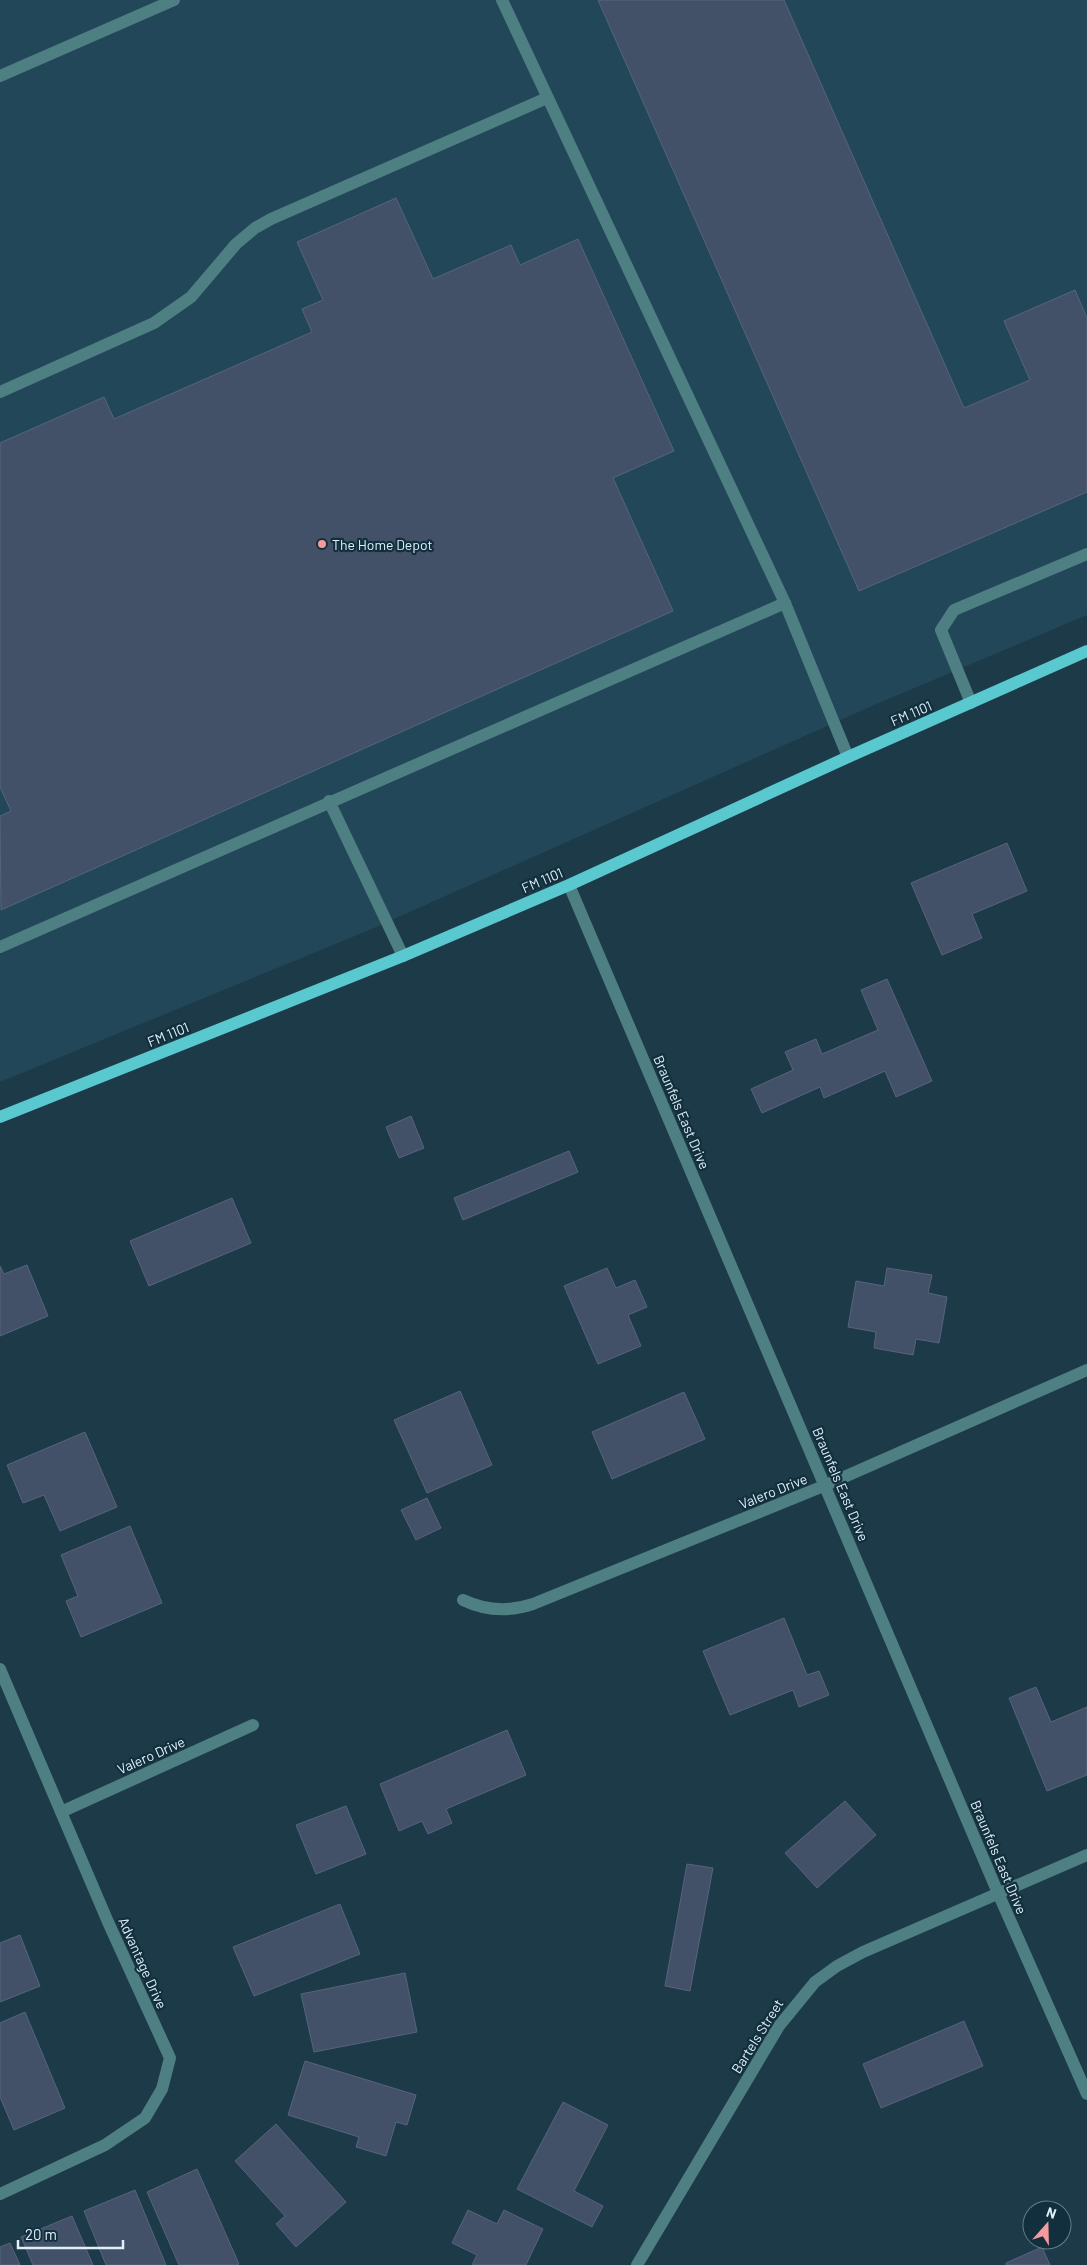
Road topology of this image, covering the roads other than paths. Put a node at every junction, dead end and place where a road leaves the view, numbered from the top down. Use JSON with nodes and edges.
{"nodes":[{"id":1,"x":174,"y":0,"type":"edge"},
{"id":2,"x":502,"y":0,"type":"edge"},
{"id":3,"x":0,"y":76,"type":"edge"},
{"id":4,"x":547,"y":98,"type":"junction"},
{"id":5,"x":0,"y":392,"type":"edge"},
{"id":6,"x":1087,"y":554,"type":"edge"},
{"id":7,"x":785,"y":603,"type":"junction"},
{"id":8,"x":1087,"y":652,"type":"edge"},
{"id":9,"x":971,"y":703,"type":"junction"},
{"id":10,"x":848,"y":756,"type":"junction"},
{"id":11,"x":329,"y":801,"type":"junction"},
{"id":12,"x":569,"y":886,"type":"junction"},
{"id":13,"x":0,"y":947,"type":"edge"},
{"id":14,"x":403,"y":956,"type":"junction"},
{"id":15,"x":0,"y":1117,"type":"edge"},
{"id":16,"x":1087,"y":1370,"type":"edge"},
{"id":17,"x":826,"y":1485,"type":"junction"},
{"id":18,"x":463,"y":1600,"type":"dead end"},
{"id":19,"x":0,"y":1669,"type":"edge"},
{"id":20,"x":253,"y":1725,"type":"dead end"},
{"id":21,"x":61,"y":1812,"type":"junction"},
{"id":22,"x":1087,"y":1855,"type":"edge"},
{"id":23,"x":998,"y":1893,"type":"junction"},
{"id":24,"x":1087,"y":2094,"type":"edge"},
{"id":25,"x":0,"y":2194,"type":"edge"},
{"id":26,"x":637,"y":2265,"type":"edge"}],
"edges":[{"from":1,"to":3,"type":"street"},
{"from":2,"to":4,"type":"street"},
{"from":4,"to":5,"type":"street"},
{"from":4,"to":7,"type":"street"},
{"from":6,"to":9,"type":"street"},
{"from":7,"to":10,"type":"street"},
{"from":7,"to":11,"type":"street"},
{"from":8,"to":9,"type":"main road","name":"FM 1101","number":"FM 1101"},
{"from":9,"to":10,"type":"main road","name":"FM 1101","number":"FM 1101"},
{"from":10,"to":12,"type":"main road","name":"FM 1101","number":"FM 1101"},
{"from":11,"to":13,"type":"street"},
{"from":11,"to":14,"type":"street"},
{"from":12,"to":14,"type":"main road","name":"FM 1101","number":"FM 1101"},
{"from":12,"to":17,"type":"street","name":"Braunfels East Drive"},
{"from":14,"to":15,"type":"main road","name":"FM 1101","number":"FM 1101"},
{"from":16,"to":17,"type":"street","name":"Valero Drive"},
{"from":17,"to":18,"type":"street","name":"Valero Drive"},
{"from":17,"to":23,"type":"street","name":"Braunfels East Drive"},
{"from":19,"to":21,"type":"street","name":"Advantage Drive"},
{"from":20,"to":21,"type":"street","name":"Valero Drive"},
{"from":21,"to":25,"type":"street","name":"Advantage Drive"},
{"from":22,"to":23,"type":"street","name":"Bartels Street"},
{"from":23,"to":24,"type":"street","name":"Braunfels East Drive"},
{"from":23,"to":26,"type":"street","name":"Bartels Street"}]}
